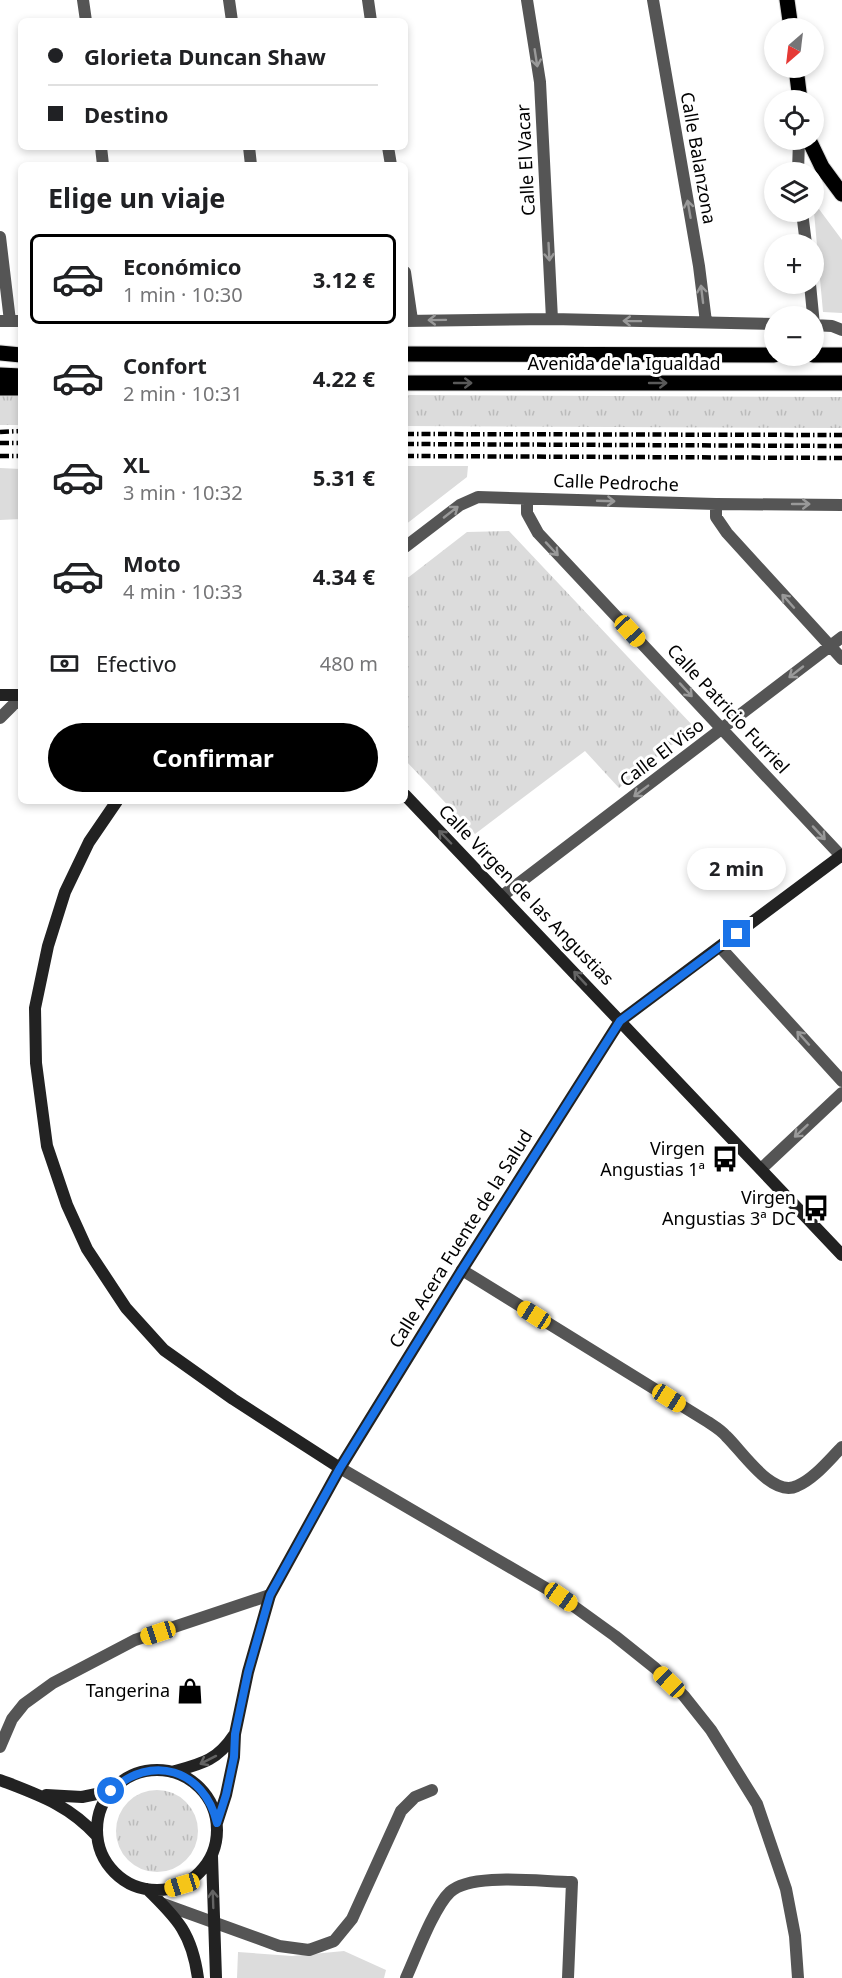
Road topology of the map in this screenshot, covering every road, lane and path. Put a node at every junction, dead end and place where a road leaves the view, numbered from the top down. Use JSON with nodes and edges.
{"nodes":[{"id":1,"x":83,"y":0,"type":"edge"},
{"id":2,"x":229,"y":0,"type":"edge"},
{"id":3,"x":368,"y":0,"type":"edge"},
{"id":4,"x":527,"y":0,"type":"edge"},
{"id":5,"x":653,"y":0,"type":"edge"},
{"id":6,"x":787,"y":0,"type":"edge"},
{"id":7,"x":86,"y":18,"type":"edge"},
{"id":8,"x":232,"y":18,"type":"edge"},
{"id":9,"x":371,"y":18,"type":"edge"},
{"id":10,"x":790,"y":18,"type":"edge"},
{"id":11,"x":814,"y":150,"type":"edge"},
{"id":12,"x":842,"y":194,"type":"edge"},
{"id":13,"x":0,"y":237,"type":"edge"},
{"id":14,"x":552,"y":319,"type":"junction"},
{"id":15,"x":10,"y":321,"type":"edge"},
{"id":16,"x":408,"y":321,"type":"edge"},
{"id":17,"x":706,"y":322,"type":"junction"},
{"id":18,"x":764,"y":324,"type":"edge"},
{"id":19,"x":824,"y":326,"type":"edge"},
{"id":20,"x":842,"y":330,"type":"edge"},
{"id":21,"x":0,"y":353,"type":"edge"},
{"id":22,"x":408,"y":354,"type":"edge"},
{"id":23,"x":18,"y":355,"type":"edge"},
{"id":24,"x":764,"y":355,"type":"edge"},
{"id":25,"x":824,"y":355,"type":"edge"},
{"id":26,"x":842,"y":355,"type":"edge"},
{"id":27,"x":0,"y":375,"type":"edge"},
{"id":28,"x":18,"y":376,"type":"edge"},
{"id":29,"x":408,"y":383,"type":"edge"},
{"id":30,"x":842,"y":384,"type":"edge"},
{"id":31,"x":0,"y":388,"type":"edge"},
{"id":32,"x":18,"y":388,"type":"edge"},
{"id":33,"x":527,"y":499,"type":"junction"},
{"id":34,"x":716,"y":504,"type":"junction"},
{"id":35,"x":842,"y":505,"type":"edge"},
{"id":36,"x":408,"y":545,"type":"edge"},
{"id":37,"x":842,"y":637,"type":"edge"},
{"id":38,"x":830,"y":646,"type":"junction"},
{"id":39,"x":842,"y":659,"type":"edge"},
{"id":40,"x":0,"y":695,"type":"edge"},
{"id":41,"x":18,"y":695,"type":"edge"},
{"id":42,"x":18,"y":702,"type":"edge"},
{"id":43,"x":0,"y":718,"type":"edge"},
{"id":44,"x":723,"y":729,"type":"junction"},
{"id":45,"x":408,"y":798,"type":"edge"},
{"id":46,"x":115,"y":804,"type":"edge"},
{"id":47,"x":842,"y":856,"type":"edge"},
{"id":48,"x":502,"y":896,"type":"junction"},
{"id":49,"x":720,"y":947,"type":"junction"},
{"id":50,"x":620,"y":1021,"type":"junction"},
{"id":51,"x":842,"y":1081,"type":"edge"},
{"id":52,"x":842,"y":1093,"type":"edge"},
{"id":53,"x":760,"y":1169,"type":"junction"},
{"id":54,"x":842,"y":1255,"type":"edge"},
{"id":55,"x":462,"y":1270,"type":"junction"},
{"id":56,"x":842,"y":1447,"type":"edge"},
{"id":57,"x":340,"y":1468,"type":"junction"},
{"id":58,"x":270,"y":1595,"type":"junction"},
{"id":59,"x":235,"y":1734,"type":"junction"},
{"id":60,"x":0,"y":1747,"type":"edge"},
{"id":61,"x":172,"y":1772,"type":"junction"},
{"id":62,"x":0,"y":1780,"type":"edge"},
{"id":63,"x":432,"y":1790,"type":"dead end"},
{"id":64,"x":111,"y":1791,"type":"junction"},
{"id":65,"x":39,"y":1795,"type":"junction"},
{"id":66,"x":217,"y":1823,"type":"junction"},
{"id":67,"x":97,"y":1836,"type":"junction"},
{"id":68,"x":212,"y":1856,"type":"junction"},
{"id":69,"x":147,"y":1889,"type":"junction"},
{"id":70,"x":163,"y":1904,"type":"junction"},
{"id":71,"x":213,"y":1921,"type":"junction"},
{"id":72,"x":198,"y":1978,"type":"edge"},
{"id":73,"x":216,"y":1978,"type":"edge"},
{"id":74,"x":406,"y":1978,"type":"edge"},
{"id":75,"x":568,"y":1978,"type":"edge"},
{"id":76,"x":798,"y":1978,"type":"edge"}],
"edges":[{"from":1,"to":7,"type":"street"},
{"from":2,"to":8,"type":"street"},
{"from":3,"to":9,"type":"street"},
{"from":4,"to":14,"type":"street","name":"Calle El Vacar","one_way":true},
{"from":17,"to":5,"type":"street","name":"Calle Balanzona","one_way":true},
{"from":6,"to":10,"type":"main road"},
{"from":11,"to":12,"type":"main road"},
{"from":13,"to":15,"type":"street"},
{"from":14,"to":16,"type":"street","one_way":true},
{"from":17,"to":14,"type":"street","one_way":true},
{"from":17,"to":18,"type":"street"},
{"from":19,"to":20,"type":"street"},
{"from":21,"to":23,"type":"main road"},
{"from":22,"to":24,"type":"main road","name":"Avenida de la Igualdad"},
{"from":25,"to":26,"type":"main road"},
{"from":27,"to":28,"type":"main road"},
{"from":29,"to":30,"type":"main road","name":"Avenida de la Igualdad","one_way":true},
{"from":31,"to":32,"type":"main road"},
{"from":33,"to":34,"type":"street","name":"Calle Pedroche","one_way":true},
{"from":36,"to":33,"type":"street","name":"Calle Pedroche","one_way":true},
{"from":33,"to":44,"type":"street","name":"Calle Patricio Furriel","one_way":true},
{"from":34,"to":35,"type":"street","name":"Calle Pedroche","one_way":true},
{"from":38,"to":34,"type":"street","one_way":true},
{"from":37,"to":38,"type":"street","name":"Calle El Viso"},
{"from":38,"to":39,"type":"street"},
{"from":38,"to":44,"type":"street","name":"Calle El Viso","one_way":true},
{"from":40,"to":41,"type":"main road"},
{"from":42,"to":43,"type":"street"},
{"from":44,"to":47,"type":"street","name":"Calle Patricio Furriel","one_way":true},
{"from":44,"to":48,"type":"street","name":"Calle El Viso","one_way":true},
{"from":48,"to":45,"type":"main road","name":"Calle Virgen de las Angustias","one_way":true},
{"from":46,"to":57,"type":"main road"},
{"from":47,"to":49,"type":"main road","name":"Calle Acera Fuente de la Salud"},
{"from":50,"to":48,"type":"main road","name":"Calle Virgen de las Angustias","one_way":true},
{"from":49,"to":50,"type":"main road","name":"Calle Acera Fuente de la Salud"},
{"from":51,"to":49,"type":"street","one_way":true},
{"from":50,"to":53,"type":"main road","name":"Calle Virgen de las Angustias"},
{"from":50,"to":55,"type":"main road","name":"Calle Acera Fuente de la Salud"},
{"from":52,"to":53,"type":"street","one_way":true},
{"from":53,"to":54,"type":"main road","name":"Calle Virgen de las Angustias"},
{"from":55,"to":56,"type":"street"},
{"from":55,"to":57,"type":"main road","name":"Calle Acera Fuente de la Salud"},
{"from":57,"to":58,"type":"main road","name":"Calle Acera Fuente de la Salud"},
{"from":57,"to":76,"type":"street"},
{"from":58,"to":59,"type":"main road","name":"Calle Acera Fuente de la Salud"},
{"from":58,"to":60,"type":"street"},
{"from":59,"to":61,"type":"main road","name":"Calle Acera Fuente de la Salud","one_way":true},
{"from":59,"to":66,"type":"main road","name":"Calle Acera Fuente de la Salud"},
{"from":61,"to":64,"type":"main road"},
{"from":61,"to":66,"type":"main road"},
{"from":62,"to":65,"type":"main road"},
{"from":63,"to":71,"type":"street"},
{"from":64,"to":65,"type":"main road"},
{"from":64,"to":67,"type":"main road"},
{"from":65,"to":67,"type":"main road"},
{"from":66,"to":68,"type":"main road"},
{"from":67,"to":69,"type":"main road"},
{"from":68,"to":69,"type":"main road"},
{"from":71,"to":68,"type":"main road","one_way":true},
{"from":69,"to":70,"type":"main road"},
{"from":70,"to":71,"type":"street"},
{"from":70,"to":72,"type":"main road"},
{"from":71,"to":73,"type":"main road"},
{"from":74,"to":75,"type":"street"}]}
